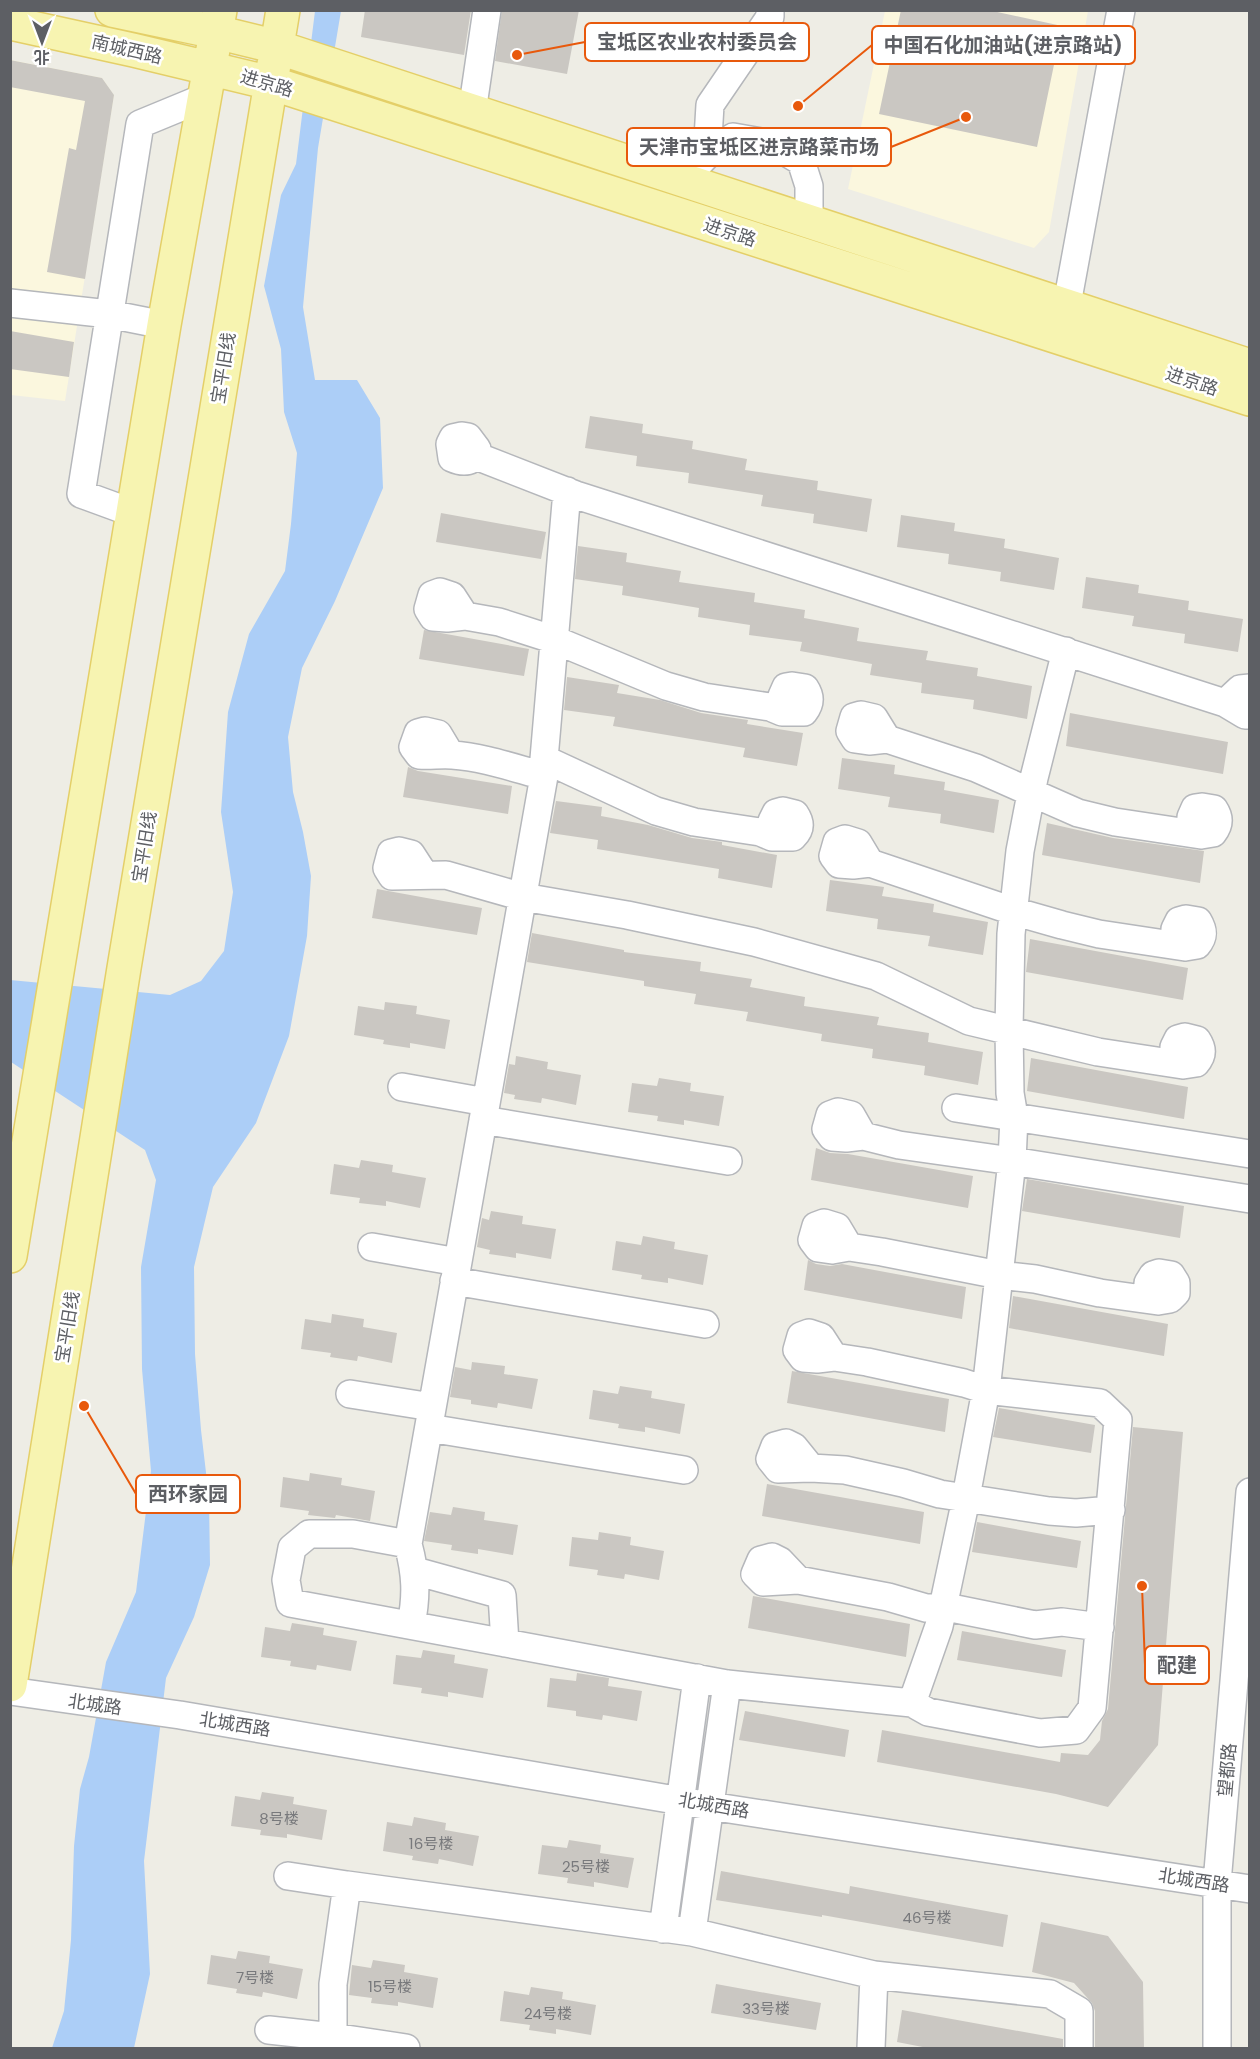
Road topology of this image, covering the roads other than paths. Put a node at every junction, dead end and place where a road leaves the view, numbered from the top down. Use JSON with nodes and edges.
{"nodes":[{"id":1,"x":112,"y":10,"type":"edge"},
{"id":2,"x":283,"y":10,"type":"edge"},
{"id":3,"x":487,"y":10,"type":"edge"},
{"id":4,"x":770,"y":10,"type":"edge"},
{"id":5,"x":1121,"y":10,"type":"edge"},
{"id":6,"x":218,"y":21,"type":"edge"},
{"id":7,"x":10,"y":23,"type":"edge"},
{"id":8,"x":277,"y":47,"type":"junction"},
{"id":9,"x":206,"y":82,"type":"junction"},
{"id":10,"x":271,"y":83,"type":"junction"},
{"id":11,"x":472,"y":112,"type":"junction"},
{"id":12,"x":707,"y":155,"type":"junction"},
{"id":13,"x":682,"y":181,"type":"junction"},
{"id":14,"x":809,"y":222,"type":"junction"},
{"id":15,"x":10,"y":303,"type":"edge"},
{"id":16,"x":1066,"y":306,"type":"junction"},
{"id":17,"x":109,"y":314,"type":"junction"},
{"id":18,"x":164,"y":324,"type":"junction"},
{"id":19,"x":1060,"y":339,"type":"junction"},
{"id":20,"x":1250,"y":366,"type":"edge"},
{"id":21,"x":1250,"y":399,"type":"edge"},
{"id":22,"x":476,"y":456,"type":"dead end"},
{"id":23,"x":567,"y":491,"type":"junction"},
{"id":24,"x":133,"y":513,"type":"junction"},
{"id":25,"x":465,"y":616,"type":"dead end"},
{"id":26,"x":555,"y":640,"type":"junction"},
{"id":27,"x":1066,"y":651,"type":"junction"},
{"id":28,"x":1250,"y":688,"type":"edge"},
{"id":29,"x":1225,"y":703,"type":"junction"},
{"id":30,"x":782,"y":712,"type":"dead end"},
{"id":31,"x":1250,"y":715,"type":"edge"},
{"id":32,"x":886,"y":738,"type":"dead end"},
{"id":33,"x":450,"y":754,"type":"dead end"},
{"id":34,"x":544,"y":767,"type":"junction"},
{"id":35,"x":1031,"y":792,"type":"junction"},
{"id":36,"x":1191,"y":833,"type":"dead end"},
{"id":37,"x":772,"y":837,"type":"dead end"},
{"id":38,"x":870,"y":863,"type":"dead end"},
{"id":39,"x":424,"y":874,"type":"dead end"},
{"id":40,"x":522,"y":897,"type":"junction"},
{"id":41,"x":1014,"y":911,"type":"junction"},
{"id":42,"x":1175,"y":945,"type":"dead end"},
{"id":43,"x":1009,"y":1029,"type":"junction"},
{"id":44,"x":1174,"y":1064,"type":"dead end"},
{"id":45,"x":402,"y":1087,"type":"dead end"},
{"id":46,"x":956,"y":1107,"type":"dead end"},
{"id":47,"x":484,"y":1111,"type":"junction"},
{"id":48,"x":1014,"y":1117,"type":"junction"},
{"id":49,"x":863,"y":1136,"type":"dead end"},
{"id":50,"x":1250,"y":1154,"type":"edge"},
{"id":51,"x":728,"y":1161,"type":"dead end"},
{"id":52,"x":1012,"y":1161,"type":"junction"},
{"id":53,"x":1250,"y":1199,"type":"edge"},
{"id":54,"x":372,"y":1247,"type":"dead end"},
{"id":55,"x":849,"y":1247,"type":"dead end"},
{"id":56,"x":10,"y":1256,"type":"edge"},
{"id":57,"x":456,"y":1271,"type":"junction"},
{"id":58,"x":999,"y":1275,"type":"junction"},
{"id":59,"x":1148,"y":1299,"type":"dead end"},
{"id":60,"x":705,"y":1324,"type":"dead end"},
{"id":61,"x":834,"y":1357,"type":"dead end"},
{"id":62,"x":986,"y":1390,"type":"junction"},
{"id":63,"x":350,"y":1394,"type":"dead end"},
{"id":64,"x":430,"y":1418,"type":"junction"},
{"id":65,"x":811,"y":1468,"type":"dead end"},
{"id":66,"x":684,"y":1470,"type":"dead end"},
{"id":67,"x":1250,"y":1492,"type":"edge"},
{"id":68,"x":966,"y":1497,"type":"junction"},
{"id":69,"x":1111,"y":1510,"type":"junction"},
{"id":70,"x":408,"y":1544,"type":"junction"},
{"id":71,"x":415,"y":1571,"type":"junction"},
{"id":72,"x":798,"y":1580,"type":"dead end"},
{"id":73,"x":942,"y":1609,"type":"junction"},
{"id":74,"x":411,"y":1625,"type":"junction"},
{"id":75,"x":1100,"y":1627,"type":"junction"},
{"id":76,"x":505,"y":1643,"type":"junction"},
{"id":77,"x":697,"y":1678,"type":"junction"},
{"id":78,"x":727,"y":1684,"type":"junction"},
{"id":79,"x":10,"y":1685,"type":"edge"},
{"id":80,"x":10,"y":1691,"type":"edge"},
{"id":81,"x":912,"y":1703,"type":"junction"},
{"id":82,"x":180,"y":1715,"type":"joint"},
{"id":83,"x":680,"y":1799,"type":"junction"},
{"id":84,"x":710,"y":1806,"type":"junction"},
{"id":85,"x":288,"y":1876,"type":"dead end"},
{"id":86,"x":1217,"y":1884,"type":"junction"},
{"id":87,"x":347,"y":1885,"type":"junction"},
{"id":88,"x":1250,"y":1889,"type":"edge"},
{"id":89,"x":663,"y":1929,"type":"junction"},
{"id":90,"x":692,"y":1932,"type":"junction"},
{"id":91,"x":874,"y":1975,"type":"junction"},
{"id":92,"x":269,"y":2030,"type":"dead end"},
{"id":93,"x":333,"y":2043,"type":"edge"},
{"id":94,"x":406,"y":2049,"type":"edge"},
{"id":95,"x":872,"y":2049,"type":"edge"},
{"id":96,"x":1079,"y":2049,"type":"edge"},
{"id":97,"x":1217,"y":2049,"type":"edge"}],
"edges":[{"from":1,"to":6,"type":"main road","name":"南城西路"},
{"from":2,"to":8,"type":"main road","name":"宝平旧线"},
{"from":3,"to":11,"type":"street"},
{"from":4,"to":12,"type":"street"},
{"from":5,"to":16,"type":"street"},
{"from":6,"to":8,"type":"main road","name":"南城西路"},
{"from":6,"to":9,"type":"main road"},
{"from":7,"to":9,"type":"main road","name":"南城西路"},
{"from":8,"to":10,"type":"main road","name":"宝平旧线"},
{"from":8,"to":11,"type":"main road","name":"进京路"},
{"from":9,"to":10,"type":"main road","name":"进京路"},
{"from":9,"to":17,"type":"street"},
{"from":9,"to":18,"type":"main road"},
{"from":10,"to":19,"type":"main road","name":"进京路"},
{"from":10,"to":79,"type":"main road","name":"宝平旧线"},
{"from":11,"to":13,"type":"main road","name":"进京路"},
{"from":12,"to":13,"type":"street"},
{"from":12,"to":14,"type":"street"},
{"from":13,"to":14,"type":"main road","name":"进京路"},
{"from":14,"to":16,"type":"main road","name":"进京路"},
{"from":15,"to":17,"type":"street"},
{"from":16,"to":19,"type":"street"},
{"from":16,"to":20,"type":"main road","name":"进京路"},
{"from":17,"to":18,"type":"street"},
{"from":17,"to":24,"type":"street"},
{"from":18,"to":24,"type":"main road"},
{"from":19,"to":21,"type":"main road","name":"进京路"},
{"from":22,"to":23,"type":"street"},
{"from":23,"to":26,"type":"street"},
{"from":23,"to":27,"type":"street"},
{"from":24,"to":56,"type":"main road"},
{"from":25,"to":26,"type":"street"},
{"from":26,"to":30,"type":"street"},
{"from":26,"to":34,"type":"street"},
{"from":27,"to":29,"type":"street"},
{"from":27,"to":35,"type":"street"},
{"from":28,"to":29,"type":"street"},
{"from":29,"to":31,"type":"street"},
{"from":32,"to":35,"type":"street"},
{"from":33,"to":34,"type":"street"},
{"from":34,"to":37,"type":"street"},
{"from":34,"to":40,"type":"street"},
{"from":35,"to":36,"type":"street"},
{"from":35,"to":41,"type":"street"},
{"from":38,"to":41,"type":"street"},
{"from":39,"to":40,"type":"street"},
{"from":40,"to":43,"type":"street"},
{"from":40,"to":47,"type":"street"},
{"from":41,"to":42,"type":"street"},
{"from":41,"to":43,"type":"street"},
{"from":43,"to":44,"type":"street"},
{"from":43,"to":48,"type":"street"},
{"from":45,"to":47,"type":"street"},
{"from":46,"to":48,"type":"street"},
{"from":47,"to":51,"type":"street"},
{"from":47,"to":57,"type":"street"},
{"from":48,"to":50,"type":"street"},
{"from":48,"to":52,"type":"street"},
{"from":49,"to":52,"type":"street"},
{"from":52,"to":53,"type":"street"},
{"from":52,"to":58,"type":"street"},
{"from":54,"to":57,"type":"street"},
{"from":55,"to":58,"type":"street"},
{"from":57,"to":60,"type":"street"},
{"from":57,"to":64,"type":"street"},
{"from":58,"to":59,"type":"street"},
{"from":58,"to":62,"type":"street"},
{"from":61,"to":62,"type":"street"},
{"from":62,"to":68,"type":"street"},
{"from":62,"to":69,"type":"street"},
{"from":63,"to":64,"type":"street"},
{"from":64,"to":66,"type":"street"},
{"from":64,"to":70,"type":"street"},
{"from":65,"to":68,"type":"street"},
{"from":67,"to":86,"type":"street","name":"望都路"},
{"from":68,"to":69,"type":"street"},
{"from":68,"to":73,"type":"street"},
{"from":69,"to":75,"type":"street"},
{"from":70,"to":71,"type":"street"},
{"from":70,"to":74,"type":"street"},
{"from":71,"to":74,"type":"street"},
{"from":71,"to":76,"type":"street"},
{"from":72,"to":73,"type":"street"},
{"from":73,"to":75,"type":"street"},
{"from":73,"to":81,"type":"street"},
{"from":74,"to":76,"type":"street"},
{"from":75,"to":81,"type":"street"},
{"from":76,"to":77,"type":"street"},
{"from":77,"to":78,"type":"street"},
{"from":77,"to":83,"type":"street"},
{"from":78,"to":81,"type":"street"},
{"from":78,"to":84,"type":"street"},
{"from":80,"to":82,"type":"street","name":"北城路"},
{"from":82,"to":83,"type":"street","name":"北城西路"},
{"from":83,"to":84,"type":"street","name":"北城西路"},
{"from":83,"to":89,"type":"street"},
{"from":84,"to":86,"type":"street","name":"北城西路"},
{"from":84,"to":90,"type":"street"},
{"from":85,"to":87,"type":"street"},
{"from":86,"to":88,"type":"street","name":"北城西路"},
{"from":86,"to":97,"type":"street","name":"望都路"},
{"from":87,"to":89,"type":"street"},
{"from":87,"to":93,"type":"street"},
{"from":89,"to":90,"type":"street"},
{"from":90,"to":91,"type":"street"},
{"from":91,"to":95,"type":"street"},
{"from":91,"to":96,"type":"street"},
{"from":92,"to":93,"type":"street"},
{"from":93,"to":94,"type":"street"}]}
